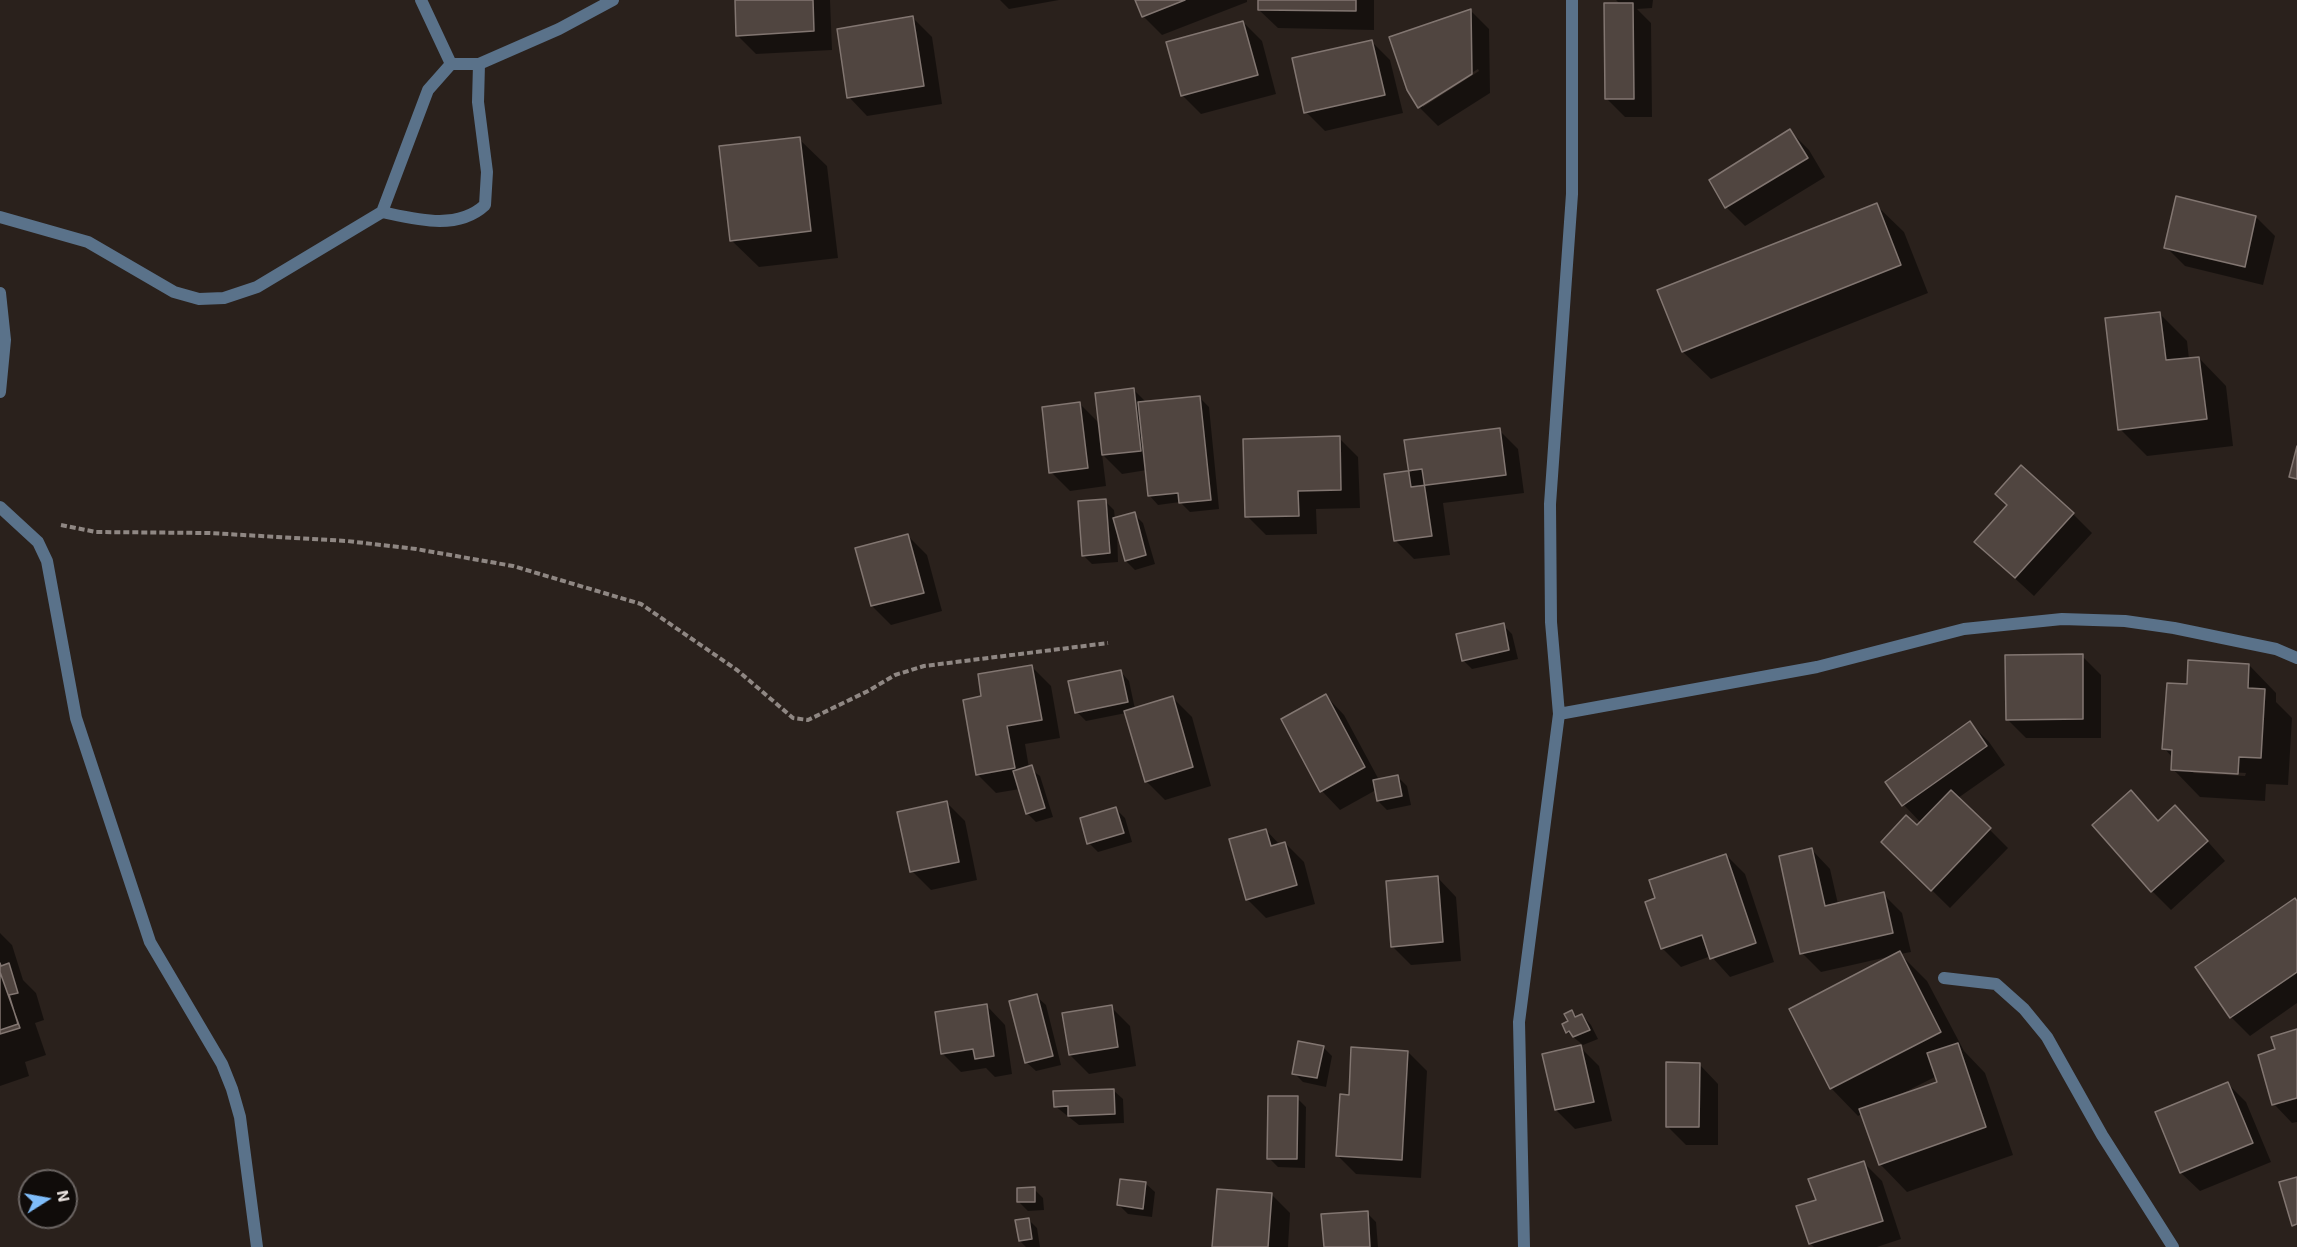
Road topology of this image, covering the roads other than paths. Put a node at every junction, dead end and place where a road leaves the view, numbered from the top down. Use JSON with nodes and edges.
{"nodes":[{"id":1,"x":421,"y":0,"type":"edge"},
{"id":2,"x":613,"y":0,"type":"edge"},
{"id":3,"x":1572,"y":0,"type":"edge"},
{"id":4,"x":451,"y":64,"type":"junction"},
{"id":5,"x":479,"y":64,"type":"junction"},
{"id":6,"x":382,"y":212,"type":"junction"},
{"id":7,"x":0,"y":217,"type":"edge"},
{"id":8,"x":0,"y":293,"type":"edge"},
{"id":9,"x":0,"y":392,"type":"edge"},
{"id":10,"x":0,"y":507,"type":"edge"},
{"id":11,"x":2297,"y":658,"type":"edge"},
{"id":12,"x":1559,"y":714,"type":"junction"},
{"id":13,"x":1944,"y":978,"type":"dead end"},
{"id":14,"x":257,"y":1247,"type":"edge"},
{"id":15,"x":1524,"y":1247,"type":"edge"},
{"id":16,"x":2173,"y":1247,"type":"edge"}],
"edges":[{"from":1,"to":4,"type":"street"},
{"from":2,"to":5,"type":"street"},
{"from":3,"to":12,"type":"street"},
{"from":4,"to":5,"type":"street"},
{"from":4,"to":6,"type":"street"},
{"from":5,"to":6,"type":"street"},
{"from":6,"to":7,"type":"street"},
{"from":8,"to":9,"type":"street"},
{"from":10,"to":14,"type":"street"},
{"from":11,"to":12,"type":"street"},
{"from":12,"to":15,"type":"street"},
{"from":13,"to":16,"type":"street"}]}
